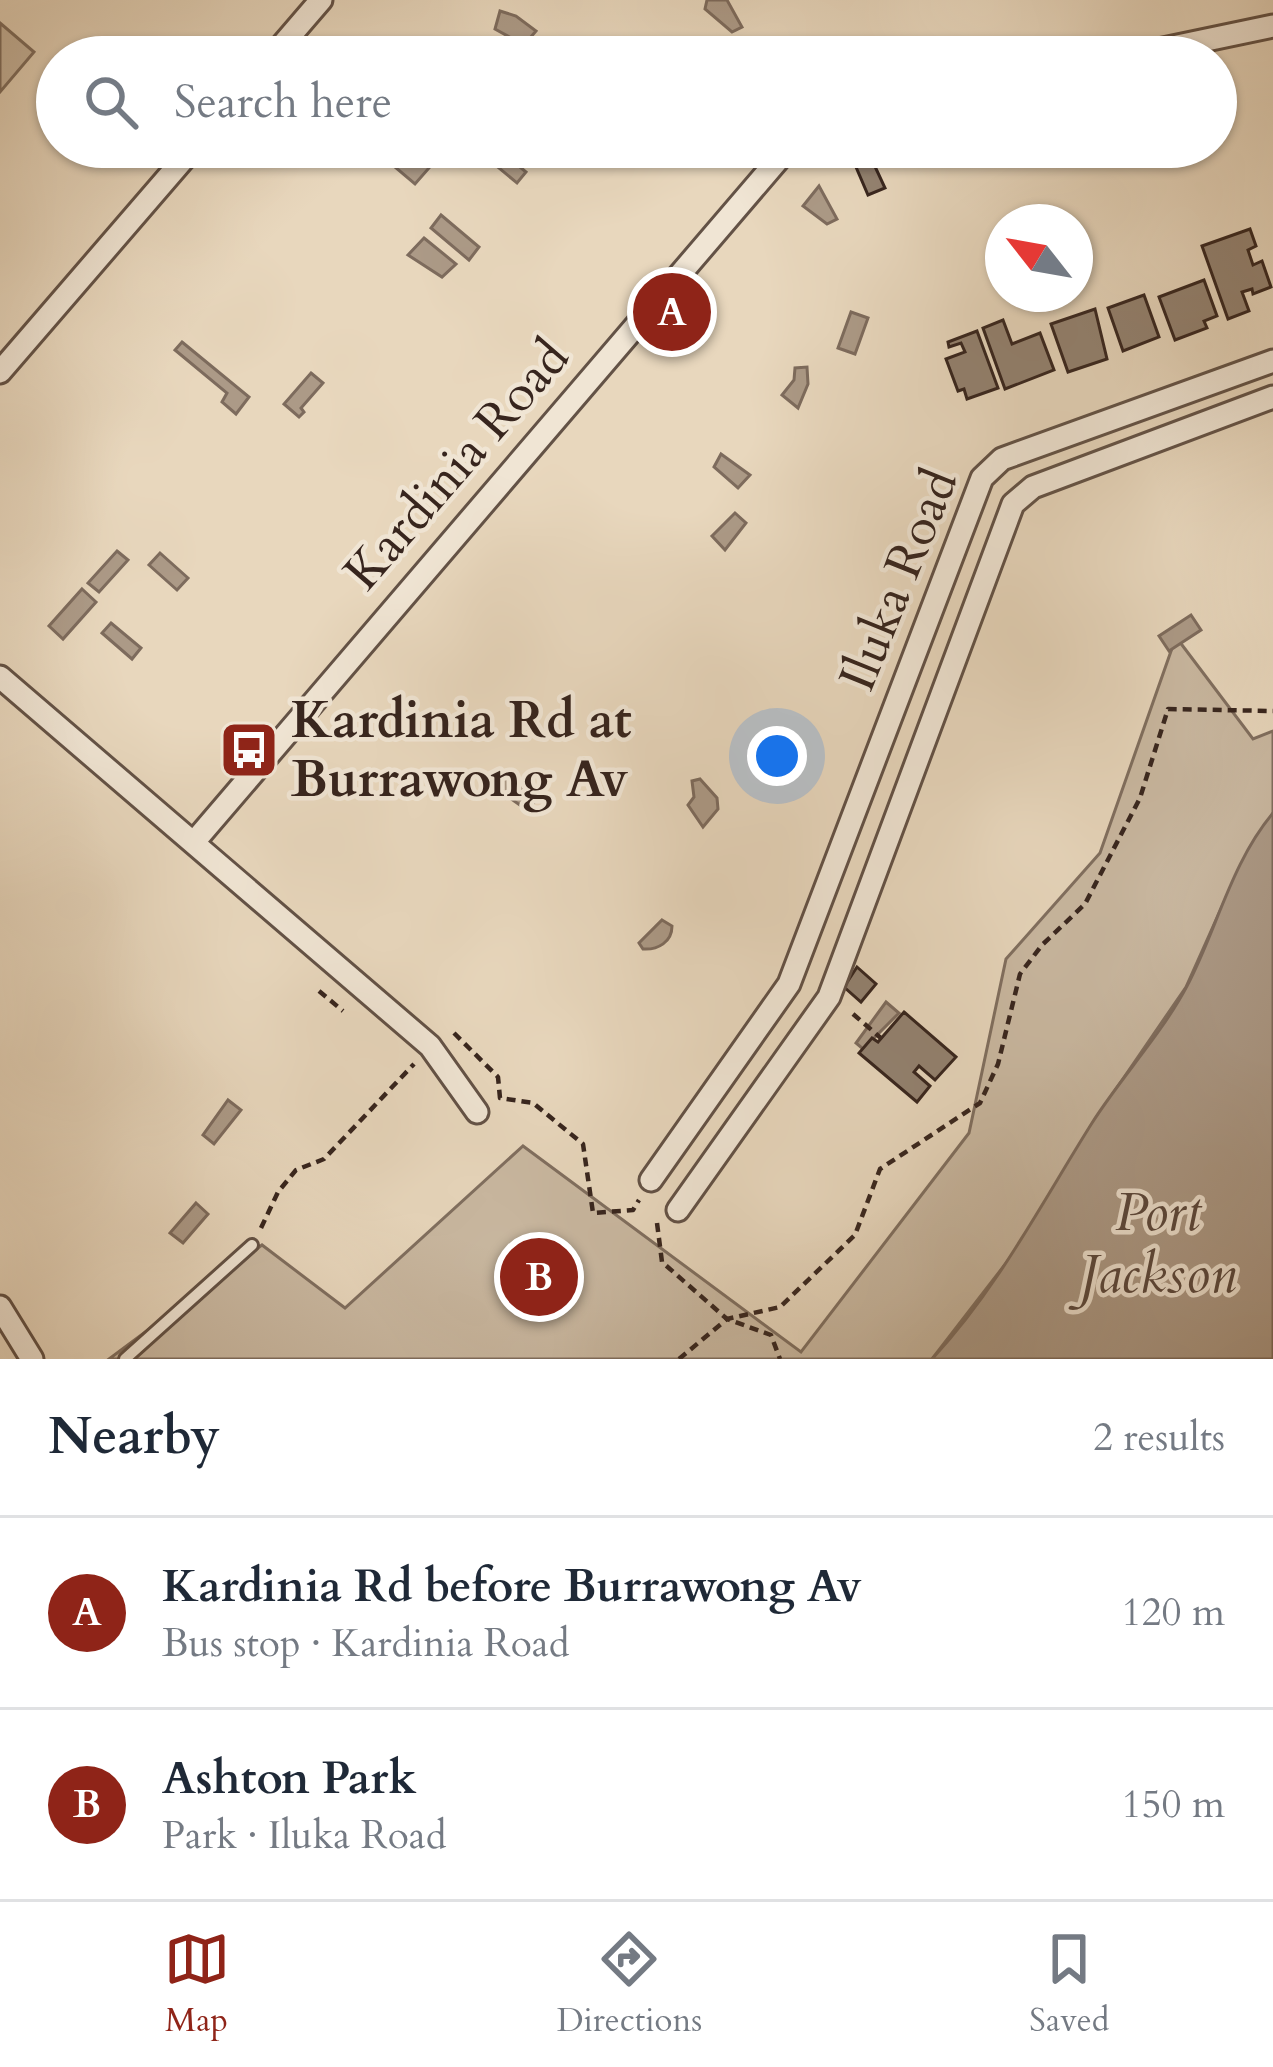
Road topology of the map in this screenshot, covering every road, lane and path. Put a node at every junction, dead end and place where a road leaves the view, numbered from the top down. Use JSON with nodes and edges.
{"nodes":[{"id":1,"x":321,"y":0,"type":"edge"},
{"id":2,"x":1273,"y":26,"type":"edge"},
{"id":3,"x":290,"y":36,"type":"edge"},
{"id":4,"x":1225,"y":36,"type":"edge"},
{"id":5,"x":176,"y":168,"type":"edge"},
{"id":6,"x":770,"y":168,"type":"edge"},
{"id":7,"x":1273,"y":361,"type":"edge"},
{"id":8,"x":0,"y":372,"type":"edge"},
{"id":9,"x":1273,"y":398,"type":"edge"},
{"id":10,"x":0,"y":677,"type":"edge"},
{"id":11,"x":1273,"y":711,"type":"edge"},
{"id":12,"x":194,"y":842,"type":"junction"},
{"id":13,"x":319,"y":991,"type":"dead end"},
{"id":14,"x":343,"y":1011,"type":"dead end"},
{"id":15,"x":853,"y":1014,"type":"dead end"},
{"id":16,"x":454,"y":1033,"type":"dead end"},
{"id":17,"x":882,"y":1039,"type":"dead end"},
{"id":18,"x":430,"y":1046,"type":"junction"},
{"id":19,"x":477,"y":1112,"type":"dead end"},
{"id":20,"x":651,"y":1180,"type":"joint"},
{"id":21,"x":678,"y":1210,"type":"dead end"},
{"id":22,"x":656,"y":1221,"type":"dead end"},
{"id":23,"x":252,"y":1245,"type":"joint"},
{"id":24,"x":0,"y":1307,"type":"edge"},
{"id":25,"x":727,"y":1319,"type":"junction"},
{"id":26,"x":32,"y":1359,"type":"edge"},
{"id":27,"x":125,"y":1359,"type":"edge"},
{"id":28,"x":679,"y":1359,"type":"edge"},
{"id":29,"x":780,"y":1359,"type":"edge"}],
"edges":[{"from":1,"to":3,"type":"street"},
{"from":2,"to":4,"type":"street"},
{"from":5,"to":8,"type":"street"},
{"from":6,"to":12,"type":"street","name":"Kardinia Road"},
{"from":7,"to":20,"type":"street","name":"Iluka Road"},
{"from":9,"to":21,"type":"street","name":"Iluka Road"},
{"from":10,"to":12,"type":"street"},
{"from":11,"to":25,"type":"path"},
{"from":12,"to":18,"type":"street"},
{"from":13,"to":14,"type":"path"},
{"from":15,"to":17,"type":"path"},
{"from":16,"to":20,"type":"path"},
{"from":18,"to":19,"type":"street"},
{"from":18,"to":23,"type":"path"},
{"from":22,"to":25,"type":"path"},
{"from":23,"to":27,"type":"lane"},
{"from":24,"to":26,"type":"street"},
{"from":25,"to":28,"type":"path"},
{"from":25,"to":29,"type":"path"}]}
